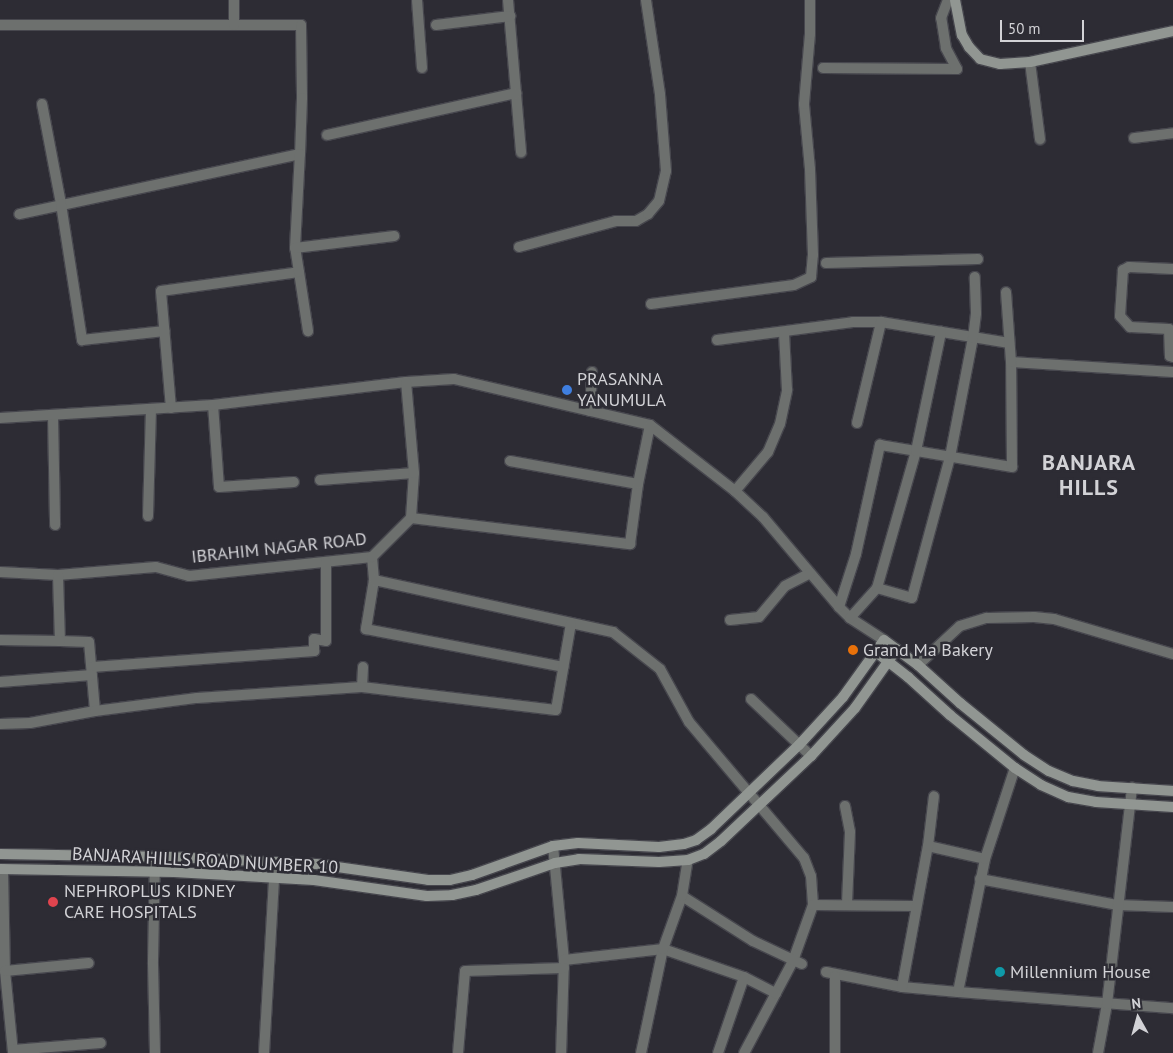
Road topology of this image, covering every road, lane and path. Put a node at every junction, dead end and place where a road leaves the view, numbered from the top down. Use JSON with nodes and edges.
{"nodes":[{"id":1,"x":234,"y":0,"type":"edge"},
{"id":2,"x":418,"y":0,"type":"edge"},
{"id":3,"x":508,"y":0,"type":"edge"},
{"id":4,"x":646,"y":0,"type":"edge"},
{"id":5,"x":810,"y":0,"type":"edge"},
{"id":6,"x":948,"y":0,"type":"edge"},
{"id":7,"x":955,"y":0,"type":"edge"},
{"id":8,"x":510,"y":16,"type":"junction"},
{"id":9,"x":0,"y":25,"type":"edge"},
{"id":10,"x":234,"y":25,"type":"junction"},
{"id":11,"x":436,"y":25,"type":"dead end"},
{"id":12,"x":1173,"y":31,"type":"edge"},
{"id":13,"x":1030,"y":62,"type":"junction"},
{"id":14,"x":422,"y":68,"type":"dead end"},
{"id":15,"x":823,"y":68,"type":"dead end"},
{"id":16,"x":516,"y":93,"type":"junction"},
{"id":17,"x":42,"y":104,"type":"dead end"},
{"id":18,"x":1173,"y":133,"type":"edge"},
{"id":19,"x":327,"y":135,"type":"dead end"},
{"id":20,"x":1134,"y":138,"type":"dead end"},
{"id":21,"x":1040,"y":139,"type":"dead end"},
{"id":22,"x":521,"y":152,"type":"dead end"},
{"id":23,"x":300,"y":154,"type":"junction"},
{"id":24,"x":61,"y":204,"type":"junction"},
{"id":25,"x":19,"y":214,"type":"dead end"},
{"id":26,"x":394,"y":236,"type":"dead end"},
{"id":27,"x":519,"y":247,"type":"dead end"},
{"id":28,"x":296,"y":248,"type":"junction"},
{"id":29,"x":978,"y":258,"type":"dead end"},
{"id":30,"x":826,"y":264,"type":"dead end"},
{"id":31,"x":1173,"y":268,"type":"edge"},
{"id":32,"x":299,"y":272,"type":"junction"},
{"id":33,"x":975,"y":278,"type":"dead end"},
{"id":34,"x":1006,"y":292,"type":"dead end"},
{"id":35,"x":651,"y":304,"type":"dead end"},
{"id":36,"x":881,"y":322,"type":"junction"},
{"id":37,"x":165,"y":331,"type":"junction"},
{"id":38,"x":308,"y":331,"type":"dead end"},
{"id":39,"x":784,"y":332,"type":"junction"},
{"id":40,"x":941,"y":332,"type":"junction"},
{"id":41,"x":973,"y":338,"type":"junction"},
{"id":42,"x":717,"y":340,"type":"dead end"},
{"id":43,"x":1009,"y":342,"type":"junction"},
{"id":44,"x":1173,"y":357,"type":"edge"},
{"id":45,"x":1011,"y":362,"type":"junction"},
{"id":46,"x":592,"y":372,"type":"dead end"},
{"id":47,"x":1173,"y":372,"type":"edge"},
{"id":48,"x":406,"y":382,"type":"junction"},
{"id":49,"x":213,"y":405,"type":"junction"},
{"id":50,"x":171,"y":408,"type":"junction"},
{"id":51,"x":151,"y":410,"type":"junction"},
{"id":52,"x":590,"y":411,"type":"junction"},
{"id":53,"x":53,"y":416,"type":"junction"},
{"id":54,"x":0,"y":418,"type":"edge"},
{"id":55,"x":857,"y":423,"type":"dead end"},
{"id":56,"x":650,"y":425,"type":"junction"},
{"id":57,"x":916,"y":451,"type":"junction"},
{"id":58,"x":950,"y":457,"type":"junction"},
{"id":59,"x":510,"y":461,"type":"dead end"},
{"id":60,"x":414,"y":472,"type":"junction"},
{"id":61,"x":320,"y":480,"type":"dead end"},
{"id":62,"x":294,"y":482,"type":"dead end"},
{"id":63,"x":638,"y":484,"type":"junction"},
{"id":64,"x":734,"y":491,"type":"junction"},
{"id":65,"x":148,"y":516,"type":"dead end"},
{"id":66,"x":411,"y":518,"type":"junction"},
{"id":67,"x":55,"y":525,"type":"dead end"},
{"id":68,"x":372,"y":558,"type":"junction"},
{"id":69,"x":326,"y":562,"type":"junction"},
{"id":70,"x":0,"y":572,"type":"edge"},
{"id":71,"x":810,"y":573,"type":"junction"},
{"id":72,"x":58,"y":575,"type":"junction"},
{"id":73,"x":374,"y":580,"type":"junction"},
{"id":74,"x":877,"y":588,"type":"junction"},
{"id":75,"x":839,"y":607,"type":"junction"},
{"id":76,"x":850,"y":618,"type":"junction"},
{"id":77,"x":730,"y":620,"type":"dead end"},
{"id":78,"x":571,"y":623,"type":"junction"},
{"id":79,"x":0,"y":640,"type":"edge"},
{"id":80,"x":884,"y":640,"type":"junction"},
{"id":81,"x":60,"y":641,"type":"junction"},
{"id":82,"x":897,"y":649,"type":"junction"},
{"id":83,"x":876,"y":652,"type":"junction"},
{"id":84,"x":1173,"y":654,"type":"edge"},
{"id":85,"x":888,"y":662,"type":"junction"},
{"id":86,"x":918,"y":665,"type":"junction"},
{"id":87,"x":562,"y":666,"type":"junction"},
{"id":88,"x":363,"y":667,"type":"dead end"},
{"id":89,"x":92,"y":671,"type":"junction"},
{"id":90,"x":0,"y":682,"type":"edge"},
{"id":91,"x":362,"y":687,"type":"junction"},
{"id":92,"x":750,"y":699,"type":"dead end"},
{"id":93,"x":95,"y":711,"type":"junction"},
{"id":94,"x":0,"y":724,"type":"edge"},
{"id":95,"x":799,"y":745,"type":"junction"},
{"id":96,"x":811,"y":756,"type":"junction"},
{"id":97,"x":1015,"y":768,"type":"junction"},
{"id":98,"x":1132,"y":787,"type":"junction"},
{"id":99,"x":1173,"y":791,"type":"edge"},
{"id":100,"x":749,"y":793,"type":"junction"},
{"id":101,"x":934,"y":796,"type":"dead end"},
{"id":102,"x":1130,"y":803,"type":"junction"},
{"id":103,"x":760,"y":804,"type":"junction"},
{"id":104,"x":845,"y":806,"type":"dead end"},
{"id":105,"x":1173,"y":807,"type":"edge"},
{"id":106,"x":553,"y":846,"type":"junction"},
{"id":107,"x":928,"y":846,"type":"junction"},
{"id":108,"x":0,"y":854,"type":"edge"},
{"id":109,"x":155,"y":857,"type":"junction"},
{"id":110,"x":985,"y":859,"type":"junction"},
{"id":111,"x":688,"y":860,"type":"junction"},
{"id":112,"x":275,"y":862,"type":"junction"},
{"id":113,"x":555,"y":863,"type":"junction"},
{"id":114,"x":1,"y":869,"type":"edge"},
{"id":115,"x":155,"y":872,"type":"junction"},
{"id":116,"x":274,"y":878,"type":"junction"},
{"id":117,"x":980,"y":879,"type":"junction"},
{"id":118,"x":682,"y":896,"type":"junction"},
{"id":119,"x":813,"y":905,"type":"junction"},
{"id":120,"x":847,"y":905,"type":"junction"},
{"id":121,"x":1117,"y":905,"type":"junction"},
{"id":122,"x":916,"y":906,"type":"junction"},
{"id":123,"x":1173,"y":907,"type":"edge"},
{"id":124,"x":663,"y":949,"type":"junction"},
{"id":125,"x":89,"y":962,"type":"dead end"},
{"id":126,"x":797,"y":962,"type":"junction"},
{"id":127,"x":564,"y":964,"type":"junction"},
{"id":128,"x":5,"y":971,"type":"junction"},
{"id":129,"x":744,"y":977,"type":"junction"},
{"id":130,"x":902,"y":987,"type":"junction"},
{"id":131,"x":958,"y":992,"type":"junction"},
{"id":132,"x":776,"y":993,"type":"junction"},
{"id":133,"x":1107,"y":1004,"type":"junction"},
{"id":134,"x":1173,"y":1008,"type":"edge"},
{"id":135,"x":99,"y":1047,"type":"edge"},
{"id":136,"x":13,"y":1051,"type":"edge"},
{"id":137,"x":155,"y":1053,"type":"edge"},
{"id":138,"x":264,"y":1053,"type":"edge"},
{"id":139,"x":458,"y":1053,"type":"edge"},
{"id":140,"x":561,"y":1053,"type":"edge"},
{"id":141,"x":641,"y":1053,"type":"edge"},
{"id":142,"x":718,"y":1053,"type":"edge"},
{"id":143,"x":744,"y":1053,"type":"edge"},
{"id":144,"x":835,"y":1053,"type":"edge"},
{"id":145,"x":1098,"y":1053,"type":"edge"}],
"edges":[{"from":1,"to":10,"type":"street"},
{"from":2,"to":14,"type":"street"},
{"from":3,"to":8,"type":"street"},
{"from":4,"to":27,"type":"street"},
{"from":5,"to":35,"type":"street"},
{"from":6,"to":15,"type":"street"},
{"from":7,"to":13,"type":"main road"},
{"from":8,"to":11,"type":"street"},
{"from":8,"to":16,"type":"street"},
{"from":9,"to":10,"type":"street"},
{"from":10,"to":23,"type":"street"},
{"from":12,"to":13,"type":"main road"},
{"from":13,"to":21,"type":"street"},
{"from":16,"to":19,"type":"street"},
{"from":16,"to":22,"type":"street"},
{"from":17,"to":24,"type":"street"},
{"from":18,"to":20,"type":"street"},
{"from":23,"to":24,"type":"street"},
{"from":23,"to":28,"type":"street"},
{"from":24,"to":25,"type":"street"},
{"from":24,"to":37,"type":"street"},
{"from":26,"to":28,"type":"street"},
{"from":28,"to":32,"type":"street"},
{"from":29,"to":30,"type":"street"},
{"from":31,"to":44,"type":"street"},
{"from":32,"to":37,"type":"street"},
{"from":32,"to":38,"type":"street"},
{"from":33,"to":41,"type":"street"},
{"from":34,"to":43,"type":"street"},
{"from":36,"to":39,"type":"street"},
{"from":36,"to":40,"type":"street"},
{"from":36,"to":55,"type":"street"},
{"from":37,"to":50,"type":"street"},
{"from":39,"to":42,"type":"street"},
{"from":39,"to":64,"type":"street"},
{"from":40,"to":41,"type":"street"},
{"from":40,"to":57,"type":"street"},
{"from":41,"to":43,"type":"street"},
{"from":41,"to":58,"type":"street"},
{"from":43,"to":45,"type":"street"},
{"from":45,"to":47,"type":"street"},
{"from":45,"to":58,"type":"street"},
{"from":46,"to":52,"type":"street"},
{"from":48,"to":49,"type":"street"},
{"from":48,"to":52,"type":"street"},
{"from":48,"to":60,"type":"street"},
{"from":49,"to":50,"type":"street"},
{"from":49,"to":62,"type":"street"},
{"from":50,"to":51,"type":"street"},
{"from":51,"to":53,"type":"street"},
{"from":51,"to":65,"type":"street"},
{"from":52,"to":56,"type":"street"},
{"from":53,"to":54,"type":"street"},
{"from":53,"to":67,"type":"street"},
{"from":56,"to":63,"type":"street"},
{"from":56,"to":64,"type":"street"},
{"from":57,"to":58,"type":"street"},
{"from":57,"to":74,"type":"street"},
{"from":57,"to":75,"type":"street"},
{"from":58,"to":74,"type":"street"},
{"from":59,"to":63,"type":"street"},
{"from":60,"to":61,"type":"street"},
{"from":60,"to":66,"type":"street"},
{"from":63,"to":66,"type":"street"},
{"from":64,"to":71,"type":"street"},
{"from":66,"to":68,"type":"street","name":"IBRAHIM NAGAR ROAD"},
{"from":68,"to":69,"type":"street","name":"IBRAHIM NAGAR ROAD"},
{"from":68,"to":73,"type":"street"},
{"from":69,"to":72,"type":"street","name":"IBRAHIM NAGAR ROAD"},
{"from":69,"to":89,"type":"street"},
{"from":70,"to":72,"type":"street","name":"IBRAHIM NAGAR ROAD"},
{"from":71,"to":75,"type":"street"},
{"from":71,"to":77,"type":"street"},
{"from":72,"to":81,"type":"street"},
{"from":73,"to":78,"type":"street"},
{"from":73,"to":87,"type":"street"},
{"from":74,"to":76,"type":"street"},
{"from":75,"to":76,"type":"street"},
{"from":76,"to":80,"type":"street"},
{"from":78,"to":87,"type":"street"},
{"from":78,"to":100,"type":"street"},
{"from":79,"to":81,"type":"street"},
{"from":80,"to":82,"type":"main road"},
{"from":80,"to":83,"type":"main road","name":"BANJARA HILLS ROAD NUMBER 10"},
{"from":81,"to":89,"type":"street"},
{"from":82,"to":85,"type":"main road","name":"BANJARA HILLS ROAD NUMBER 10"},
{"from":82,"to":86,"type":"main road"},
{"from":83,"to":85,"type":"main road"},
{"from":83,"to":95,"type":"main road","name":"BANJARA HILLS ROAD NUMBER 10"},
{"from":84,"to":86,"type":"street"},
{"from":85,"to":96,"type":"main road","name":"BANJARA HILLS ROAD NUMBER 10"},
{"from":85,"to":97,"type":"main road"},
{"from":86,"to":98,"type":"main road"},
{"from":87,"to":91,"type":"street"},
{"from":88,"to":91,"type":"street"},
{"from":89,"to":90,"type":"street"},
{"from":89,"to":93,"type":"street"},
{"from":91,"to":93,"type":"street"},
{"from":92,"to":95,"type":"street"},
{"from":93,"to":94,"type":"street"},
{"from":95,"to":96,"type":"street"},
{"from":95,"to":100,"type":"main road","name":"BANJARA HILLS ROAD NUMBER 10"},
{"from":96,"to":103,"type":"main road","name":"BANJARA HILLS ROAD NUMBER 10"},
{"from":97,"to":102,"type":"main road"},
{"from":97,"to":110,"type":"street"},
{"from":98,"to":99,"type":"main road"},
{"from":98,"to":102,"type":"street"},
{"from":100,"to":103,"type":"street"},
{"from":100,"to":106,"type":"main road","name":"BANJARA HILLS ROAD NUMBER 10"},
{"from":101,"to":107,"type":"street"},
{"from":102,"to":105,"type":"main road"},
{"from":102,"to":121,"type":"street"},
{"from":103,"to":111,"type":"main road","name":"BANJARA HILLS ROAD NUMBER 10"},
{"from":103,"to":119,"type":"street"},
{"from":104,"to":120,"type":"street"},
{"from":106,"to":112,"type":"main road","name":"BANJARA HILLS ROAD NUMBER 10"},
{"from":106,"to":113,"type":"street"},
{"from":107,"to":110,"type":"street"},
{"from":107,"to":122,"type":"street"},
{"from":108,"to":109,"type":"main road","name":"BANJARA HILLS ROAD NUMBER 10"},
{"from":109,"to":112,"type":"main road","name":"BANJARA HILLS ROAD NUMBER 10"},
{"from":109,"to":115,"type":"street"},
{"from":110,"to":117,"type":"street"},
{"from":111,"to":113,"type":"main road","name":"BANJARA HILLS ROAD NUMBER 10"},
{"from":111,"to":118,"type":"street"},
{"from":112,"to":116,"type":"street"},
{"from":113,"to":116,"type":"main road","name":"BANJARA HILLS ROAD NUMBER 10"},
{"from":113,"to":127,"type":"street"},
{"from":114,"to":115,"type":"main road","name":"BANJARA HILLS ROAD NUMBER 10"},
{"from":114,"to":128,"type":"street"},
{"from":115,"to":116,"type":"main road","name":"BANJARA HILLS ROAD NUMBER 10"},
{"from":115,"to":137,"type":"street"},
{"from":116,"to":138,"type":"street"},
{"from":117,"to":121,"type":"street"},
{"from":117,"to":131,"type":"street"},
{"from":118,"to":124,"type":"street"},
{"from":118,"to":126,"type":"street"},
{"from":119,"to":120,"type":"street"},
{"from":119,"to":126,"type":"street"},
{"from":120,"to":122,"type":"street"},
{"from":121,"to":123,"type":"street"},
{"from":121,"to":133,"type":"street"},
{"from":122,"to":130,"type":"street"},
{"from":124,"to":127,"type":"street"},
{"from":124,"to":129,"type":"street"},
{"from":124,"to":141,"type":"street"},
{"from":125,"to":128,"type":"street"},
{"from":126,"to":132,"type":"street"},
{"from":127,"to":139,"type":"street"},
{"from":127,"to":140,"type":"street"},
{"from":128,"to":136,"type":"street"},
{"from":129,"to":132,"type":"street"},
{"from":129,"to":142,"type":"street"},
{"from":130,"to":131,"type":"street"},
{"from":130,"to":144,"type":"street"},
{"from":131,"to":133,"type":"street"},
{"from":132,"to":143,"type":"street"},
{"from":133,"to":134,"type":"street"},
{"from":133,"to":145,"type":"street"},
{"from":135,"to":136,"type":"street"}]}
